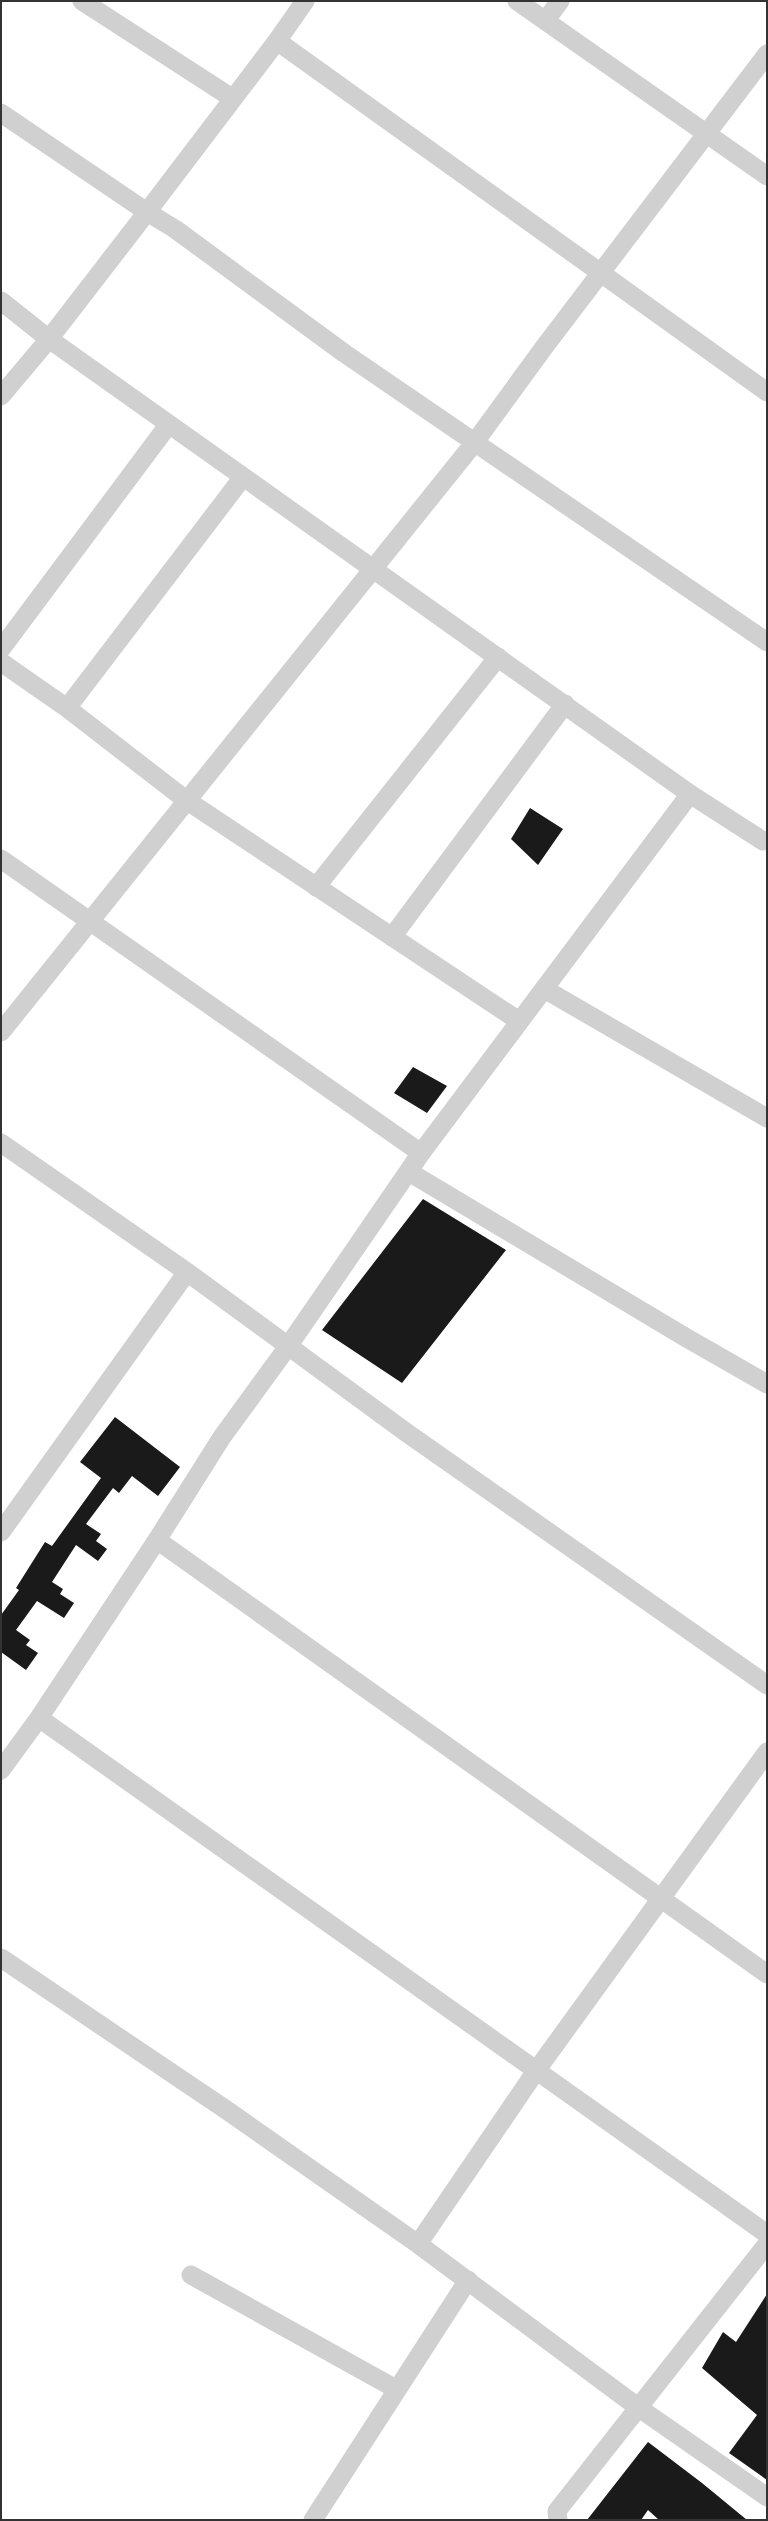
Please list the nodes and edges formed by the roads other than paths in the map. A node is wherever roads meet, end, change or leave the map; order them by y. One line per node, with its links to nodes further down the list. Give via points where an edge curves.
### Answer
1 (82, 1): 8 (street)
2 (305, 1): 6 (street)
3 (517, 1): 5 (street)
4 (560, 1): 5 (street)
5 (545, 21): 10 (street)
6 (277, 41): 8 (street); 13 (street)
7 (767, 54): 10 (street)
8 (232, 98): 12 (street)
9 (1, 113): 12 (street)
10 (706, 134): 11 (street); 13 (street)
11 (767, 176)
12 (147, 212): 15 (street); 19 (street, via 175,229 344,353)
13 (601, 274): 16 (street); 19 (street)
14 (1, 301): 15 (street)
15 (49, 339): 17 (street); 18 (street)
16 (767, 392)
17 (1, 396)
18 (170, 424): 20 (street); 23 (street)
19 (475, 442): 21 (street); 22 (street)
20 (243, 477): 21 (street); 27 (street)
21 (372, 569): 24 (street); 29 (street)
22 (767, 642)
23 (1, 649)
24 (498, 657): 26 (street); 32 (street)
25 (1, 662): 27 (street)
26 (565, 704): 28 (street); 34 (street)
27 (67, 708): 29 (street)
28 (690, 794): 30 (street); 35 (street)
29 (186, 800): 32 (street); 33 (street)
30 (766, 839)
31 (1, 859): 33 (street)
32 (316, 887): 34 (street)
33 (88, 921): 37 (street); 40 (street)
34 (392, 937): 36 (street)
35 (546, 990): 36 (street); 38 (street)
36 (519, 1021): 40 (street)
37 (1, 1032)
38 (767, 1118)
39 (1, 1143): 42 (street)
40 (421, 1154): 41 (street)
41 (409, 1172): 43 (street); 44 (street)
42 (187, 1272): 43 (street); 45 (street)
43 (289, 1345): 46 (street, via 222,1437); 47 (street, via 407,1433)
44 (767, 1384)
45 (1, 1532)
46 (157, 1540): 48 (street); 51 (street)
47 (765, 1678)
48 (39, 1718): 50 (street); 54 (street)
49 (767, 1752): 51 (street)
50 (1, 1770)
51 (662, 1898): 53 (street); 54 (street)
52 (1, 1958): 56 (street)
53 (767, 1974)
54 (536, 2071): 55 (street); 56 (street)
55 (767, 2234)
56 (418, 2244): 59 (street)
57 (767, 2244): 61 (street)
58 (191, 2275): 60 (street)
59 (468, 2280): 60 (street); 61 (street)
60 (396, 2388): 63 (street)
61 (639, 2408): 62 (street); 64 (street, via 557,2511)
62 (767, 2497)
63 (313, 2520)
64 (558, 2520)

